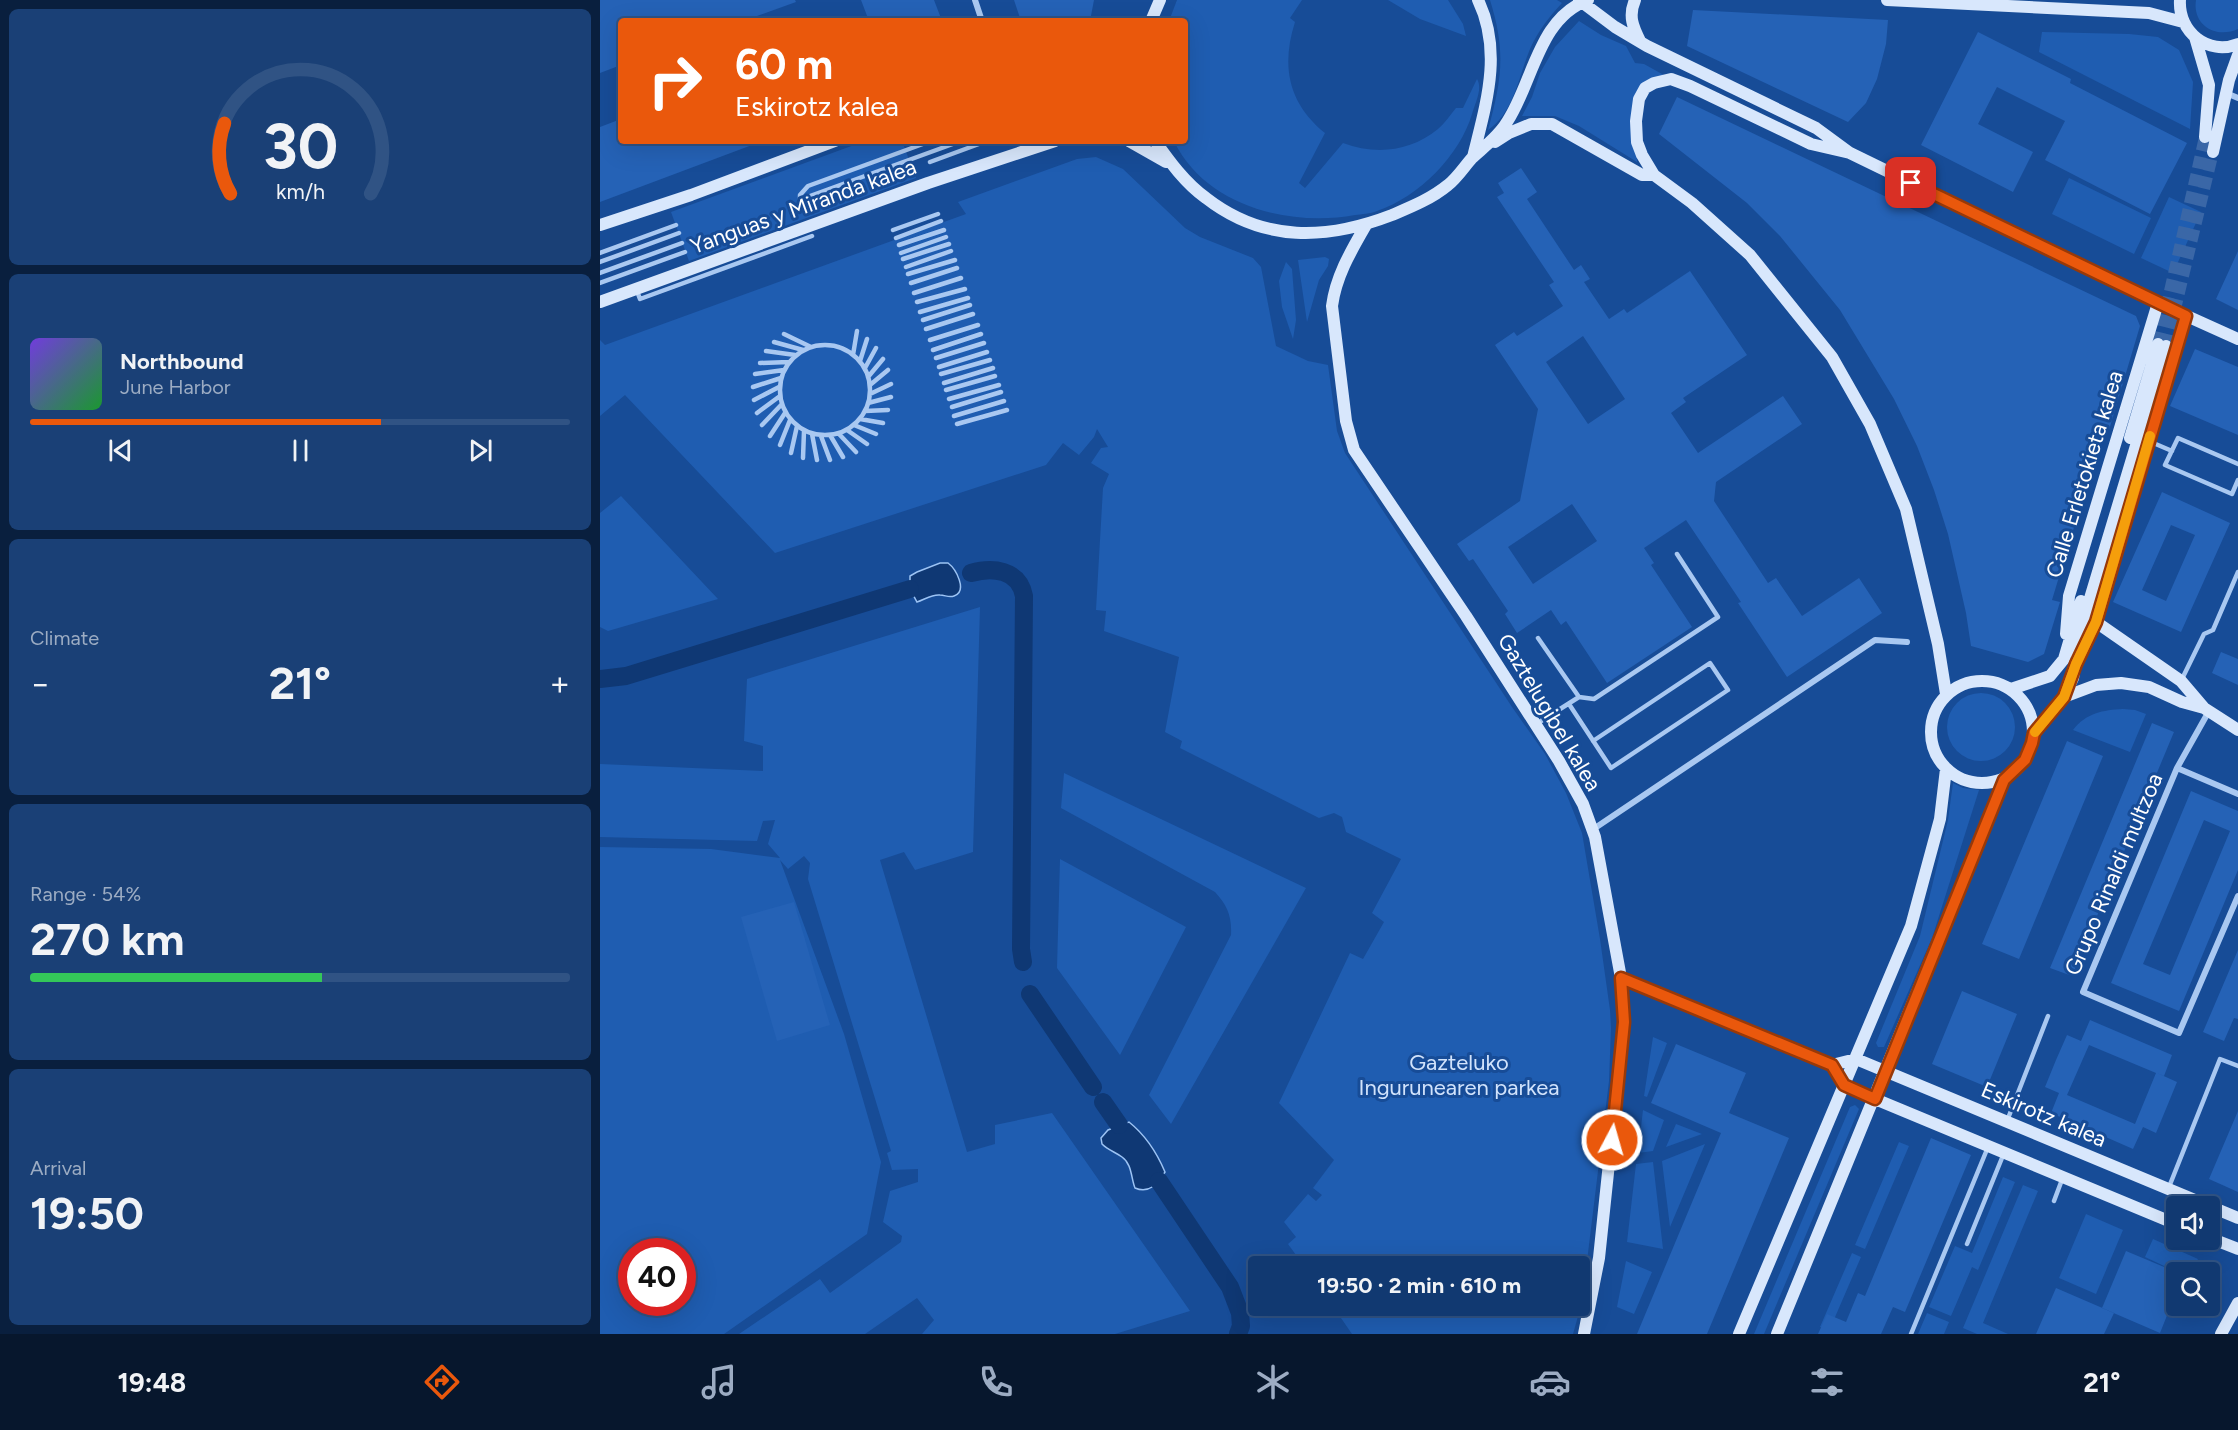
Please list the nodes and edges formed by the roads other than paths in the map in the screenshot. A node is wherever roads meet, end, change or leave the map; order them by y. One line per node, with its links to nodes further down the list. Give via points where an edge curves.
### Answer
1 (975, 0): 9 (street)
2 (1160, 0): 8 (street)
3 (1478, 0): 26 (street, via 1491,44 1492,71)
4 (1635, 0): 12 (street, via 1631,23)
5 (1887, 0): 10 (street, via 2149,12)
6 (2180, 0): 10 (street)
7 (1584, 1): 12 (street); 26 (street, via 1553,29 1507,124)
8 (1152, 16)
9 (981, 18)
10 (2183, 22): 11 (street)
11 (2194, 37): 13 (street, via 2213,46); 16 (street, via 2210,85)
12 (1641, 42): 25 (street, via 1816,128)
13 (2238, 44)
14 (2238, 55): 15 (street)
15 (2232, 95): 24 (street)
16 (2205, 137)
17 (827, 144): 35 (street)
18 (923, 144): 31 (lane, via 808,186)
19 (954, 144): 30 (lane)
20 (979, 144): 27 (lane)
21 (1046, 144): 64 (street, Yanguas y Miranda kalea)
22 (1134, 144): 28 (street)
23 (1157, 144): 28 (street)
24 (2213, 152)
25 (1850, 153): 29 (street, via 1811,144 1671,79 1654,82 1639,99 1637,142); 66 (street)
26 (1472, 158): 29 (street, via 1509,133 1531,124 1552,124 1642,175); 37 (street, via 1448,185 1416,206)
27 (930, 162)
28 (1172, 166): 37 (street, via 1213,203 1272,229 1319,233)
29 (1654, 175): 165 (street, via 1749,255 1832,357 1870,424 1906,509)
30 (810, 196)
31 (800, 200)
32 (938, 214): 38 (lane)
33 (941, 221): 43 (lane)
34 (808, 224): 41 (lane, via 635,287 640,299)
35 (600, 225)
36 (676, 225): 49 (lane)
37 (1366, 225): 170 (street, Gaztelugibel kalea, via 1343,266 1332,306 1346,421 1354,450)
38 (893, 230)
39 (944, 230): 46 (lane)
40 (679, 233): 53 (lane)
41 (812, 236)
42 (946, 237): 50 (lane)
43 (896, 238)
44 (682, 243): 56 (lane)
45 (949, 244): 51 (lane)
46 (899, 245)
47 (951, 251): 54 (lane)
48 (685, 252): 59 (lane)
49 (600, 253)
50 (901, 253)
51 (903, 259)
52 (955, 260): 57 (lane)
53 (600, 262)
54 (906, 267)
55 (957, 268): 60 (lane)
56 (600, 273)
57 (908, 274)
58 (961, 278): 62 (lane)
59 (600, 283)
60 (911, 283)
61 (965, 289): 65 (lane)
62 (914, 293)
63 (968, 298): 68 (lane)
64 (600, 303)
65 (917, 303)
66 (2158, 303): 70 (street); 161 (street, Calle Erletokieta kalea, via 2069,596)
67 (970, 305): 71 (lane)
68 (920, 312)
69 (973, 314): 73 (lane)
70 (2186, 316): 79 (street); 144 (street, Calle Erletokieta kalea)
71 (923, 320)
72 (978, 325): 78 (lane)
73 (926, 329)
74 (857, 331): 89 (lane)
75 (784, 334): 82 (lane)
76 (981, 334): 85 (lane)
77 (867, 339): 93 (lane)
78 (930, 339)
79 (2238, 339)
80 (774, 342): 84 (lane)
81 (984, 343): 90 (lane)
82 (811, 347): 84 (lane); 89 (lane, via 837,346)
83 (876, 348): 97 (lane)
84 (803, 350): 88 (lane)
85 (933, 350)
86 (766, 351): 88 (lane)
87 (987, 352): 96 (lane)
88 (795, 355): 94 (lane)
89 (853, 355): 93 (lane)
90 (936, 358)
91 (883, 359): 104 (lane)
92 (990, 360): 101 (lane)
93 (860, 361): 97 (lane)
94 (789, 362): 95 (lane); 99 (lane)
95 (760, 363)
96 (939, 367)
97 (865, 368): 104 (lane)
98 (993, 368): 106 (lane)
99 (784, 370): 102 (lane); 105 (lane)
100 (888, 370): 108 (lane)
101 (941, 374)
102 (755, 375)
103 (995, 376): 112 (lane)
104 (868, 377): 108 (lane)
105 (781, 378): 110 (lane); 111 (lane)
106 (944, 383)
107 (891, 384): 114 (lane)
108 (870, 385): 114 (lane)
109 (999, 385): 117 (lane)
110 (753, 387)
111 (779, 387): 115 (lane); 118 (lane)
112 (946, 390)
113 (1001, 392): 122 (lane)
114 (870, 394): 120 (lane)
115 (780, 396): 121 (lane); 126 (lane)
116 (891, 397): 120 (lane)
117 (949, 399)
118 (754, 400)
119 (1004, 401): 128 (lane)
120 (868, 403): 125 (lane)
121 (782, 405): 127 (lane); 133 (lane)
122 (952, 407)
123 (888, 410): 125 (lane)
124 (1007, 410): 132 (lane)
125 (865, 411): 129 (lane)
126 (757, 412)
127 (785, 413): 130 (lane); 142 (lane)
128 (954, 416)
129 (860, 419): 131 (lane); 134 (lane)
130 (790, 420): 135 (lane); 146 (lane)
131 (883, 423)
132 (957, 424)
133 (762, 425)
134 (854, 425): 136 (lane); 140 (lane)
135 (796, 426): 137 (lane); 149 (lane)
136 (847, 430): 139 (lane); 145 (lane)
137 (804, 431): 138 (lane); 151 (lane)
138 (812, 434): 143 (lane); 152 (lane)
139 (839, 434): 141 (lane); 148 (lane)
140 (876, 434)
141 (830, 435): 143 (lane); 150 (lane)
142 (770, 436)
143 (821, 436): 153 (lane)
144 (2148, 441): 147 (lane); 158 (street, Calle Erletokieta kalea)
145 (867, 444)
146 (780, 445)
147 (2172, 451): 154 (lane, via 2178,438); 155 (lane, via 2166,465 2194,478 2232,494)
148 (856, 452)
149 (791, 453)
150 (843, 457)
151 (803, 458)
152 (817, 460)
153 (830, 460)
154 (2238, 464)
155 (2238, 480)
156 (1677, 554): 166 (lane, via 1719,617 1594,699)
157 (2238, 572): 163 (lane, via 2213,630 2204,634)
158 (2096, 622): 162 (street, Calle Erletokieta kalea); 163 (street)
159 (1538, 638): 166 (lane)
160 (1907, 642): 178 (street, via 1875,640)
161 (2064, 659): 162 (street, Calle Erletokieta kalea, via 2162,345 2085,615); 164 (street, via 2050,676)
162 (2076, 664): 167 (street, Calle Erletokieta kalea)
163 (2181, 681): 169 (street)
164 (2011, 689): 165 (street, via 1990,680 1969,681); 172 (street, via 2027,706)
165 (1946, 694): 175 (street, via 1931,722 1932,748)
166 (1579, 697): 168 (lane)
167 (2064, 697): 169 (street, via 2096,685 2121,683 2149,687); 172 (street, Calle Erletokieta kalea)
168 (1569, 704): 170 (lane); 173 (lane)
169 (2207, 709): 171 (street); 174 (street, Grupo Rinaldi multzoa)
170 (1536, 724): 178 (street, Gaztelugibel kalea, via 1583,804)
171 (2238, 730)
172 (2034, 733): 176 (street, via 2025,760)
173 (1593, 741): 173 (lane, via 1611,768 1728,690 1710,663)
174 (2177, 768): 177 (street, Grupo Rinaldi multzoa); 179 (street, Grupo Rinaldi multzoa, via 2083,992 2179,1033)
175 (1946, 769): 176 (street, via 1970,782); 182 (street, via 1940,819 1911,926)
176 (2004, 780): 185 (street)
177 (2238, 794)
178 (1592, 830): 180 (street, Gaztelugibel kalea)
179 (2238, 896)
180 (1621, 978): 183 (street); 200 (street, Gaztelugibel kalea, via 1624,1022 1611,1158 1599,1258)
181 (2048, 1016): 188 (lane)
182 (1856, 1059): 183 (street); 185 (street, Eskirotz kalea); 186 (street)
183 (1832, 1065): 186 (street)
184 (2238, 1066): 192 (lane, via 2220,1059)
185 (1886, 1071): 187 (street); 188 (street, Eskirotz kalea)
186 (1844, 1085): 187 (street); 201 (street)
187 (1875, 1099): 189 (street); 202 (street)
188 (2007, 1121): 192 (street, Eskirotz kalea)
189 (1988, 1147): 190 (street); 203 (lane)
190 (2004, 1153): 191 (street); 197 (lane)
191 (2063, 1177): 193 (lane); 195 (street)
192 (2168, 1188): 194 (street, Eskirotz kalea)
193 (2054, 1201)
194 (2238, 1218)
195 (2166, 1220)
196 (2220, 1242): 198 (street)
197 (1967, 1244)
198 (2238, 1249)
199 (2238, 1303): 204 (street)
200 (1584, 1334)
201 (1739, 1334)
202 (1777, 1334)
203 (1911, 1334)
204 (2221, 1334)

